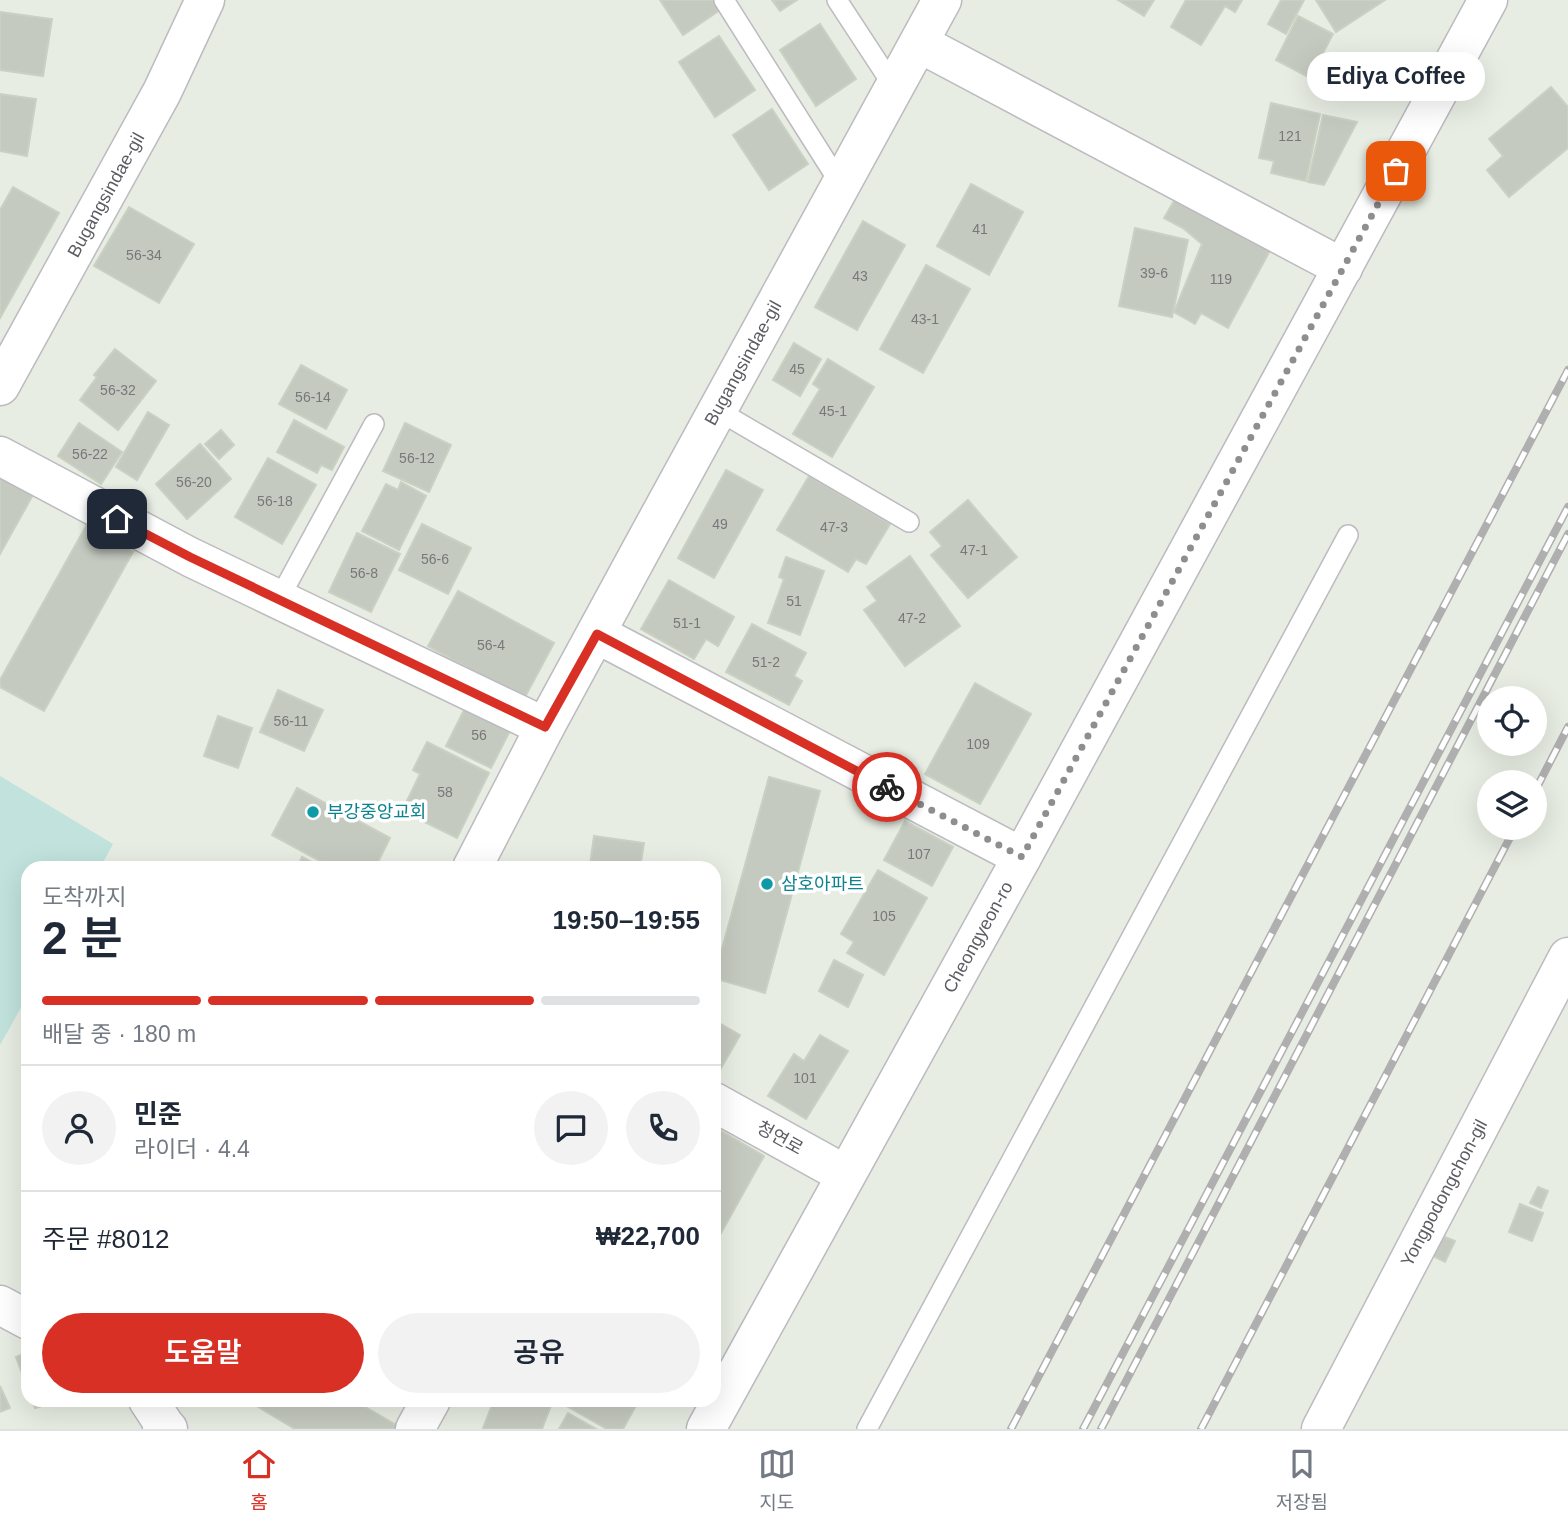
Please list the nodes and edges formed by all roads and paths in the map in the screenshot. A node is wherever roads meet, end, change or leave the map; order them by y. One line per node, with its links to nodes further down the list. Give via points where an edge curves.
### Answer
1 (206, 0): 10 (street, Bugangsindae-gil, via 162,92)
2 (724, 0): 8 (lane)
3 (837, 0): 7 (lane)
4 (942, 0): 6 (street, Bugangsindae-gil)
5 (1489, 0): 9 (street, Cheongyeon-ro)
6 (919, 43): 7 (street, Bugangsindae-gil); 9 (street)
7 (894, 87): 8 (street, Bugangsindae-gil)
8 (841, 185): 11 (street, Bugangsindae-gil)
9 (1343, 268): 19 (street, Cheongyeon-ro)
10 (0, 386)
11 (718, 410): 14 (lane); 17 (street, Bugangsindae-gil)
12 (374, 424): 16 (lane)
13 (0, 456): 16 (street)
14 (909, 522)
15 (1348, 535): 34 (lane)
16 (279, 599): 18 (street)
17 (597, 634): 18 (street, Bugangsindae-gil); 19 (street)
18 (545, 727): 20 (street, Bugangsindae-gil)
19 (1022, 857): 23 (street, Cheongyeon-ro)
20 (476, 861)
21 (1568, 957): 35 (street, Yongpodongchon-gil)
22 (721, 1106): 23 (street, 청연로)
23 (846, 1175): 26 (street, Cheongyeon-ro)
24 (0, 1306): 25 (street)
25 (21, 1316)
26 (721, 1402)
27 (152, 1407): 31 (street)
28 (179, 1407): 31 (street)
29 (427, 1407): 32 (street)
30 (718, 1407): 33 (street, Cheongyeon-ro)
31 (166, 1429)
32 (415, 1429)
33 (706, 1429)
34 (867, 1429)
35 (1321, 1429)

